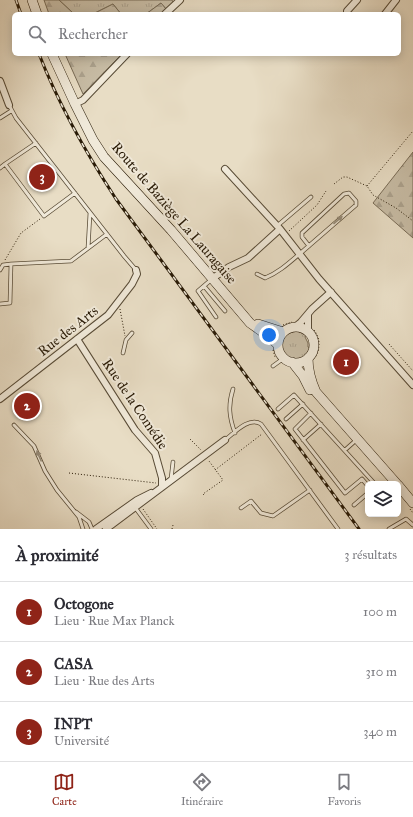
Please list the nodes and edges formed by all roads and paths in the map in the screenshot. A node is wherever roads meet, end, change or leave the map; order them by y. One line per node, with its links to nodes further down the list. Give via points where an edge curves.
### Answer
1 (32, 0): 5 (main road)
2 (357, 0): 7 (street)
3 (396, 0): 8 (street)
4 (178, 1): 6 (street)
5 (36, 12)
6 (168, 12)
7 (347, 12)
8 (387, 12)
9 (53, 56): 12 (main road, Route de Baziège La Lauragaise)
10 (125, 56): 12 (street, via 83,100)
11 (0, 81): 13 (street)
12 (75, 104): 41 (main road, Route de Baziège La Lauragaise, via 104,157)
13 (10, 108): 14 (lane); 16 (lane)
14 (0, 118)
15 (413, 131): 22 (path)
16 (36, 143): 18 (lane); 24 (lane)
17 (0, 164): 18 (lane)
18 (5, 164): 19 (lane); 27 (lane)
19 (0, 168)
20 (225, 169): 30 (street)
21 (334, 184): 22 (path, via 345,176)
22 (366, 186): 29 (path, via 373,195)
23 (326, 192): 32 (path, via 317,205)
24 (75, 193): 26 (lane); 27 (lane)
25 (311, 196): 30 (lane)
26 (90, 213): 31 (lane); 34 (lane)
27 (44, 216): 37 (path, via 21,233)
28 (413, 217): 29 (path)
29 (412, 220)
30 (278, 228): 32 (street); 41 (street, via 248,258)
31 (107, 234): 34 (lane); 39 (lane)
32 (284, 235): 35 (street)
33 (309, 246): 33 (lane, one-way to 33, via 356,205 356,201 349,193 344,194 302,233); 35 (lane)
34 (88, 248): 36 (lane, via 72,261)
35 (300, 254): 40 (lane, via 267,277); 43 (street)
36 (11, 264): 37 (lane); 44 (lane, via 10,303)
37 (3, 265): 38 (lane)
38 (0, 270)
39 (136, 270): 45 (street, Rue des Arts, via 135,279)
40 (257, 274)
41 (212, 278): 42 (lane); 48 (main road, Route de Baziège La Lauragaise)
42 (204, 286): 46 (lane); 49 (lane, via 198,291)
43 (331, 292): 47 (street); 63 (street)
44 (0, 304)
45 (117, 305): 54 (street, Rue des Arts); 55 (path, via 121,310)
46 (225, 311)
47 (308, 314): 50 (street); 52 (street)
48 (245, 316): 51 (main road, Route de Baziège La Lauragaise, via 265,327); 57 (main road, Route de Baziège La Lauragaise)
49 (216, 317)
50 (296, 324): 51 (path); 51 (main road, via 290,328); 52 (main road)
51 (282, 328): 57 (main road)
52 (311, 331): 60 (main road); 60 (path, via 318,337 319,347)
53 (132, 333): 55 (lane)
54 (77, 339): 65 (street, Rue des Arts); 88 (street, Rue de la Comédie, via 135,430 155,453)
55 (126, 340): 58 (lane)
56 (389, 344): 62 (path)
57 (278, 345): 59 (main road, via 278,350)
58 (123, 353)
59 (288, 360): 60 (main road); 61 (lane); 77 (main road, via 315,397)
60 (311, 360): 86 (main road, via 308,368 316,392)
61 (273, 366)
62 (413, 371)
63 (413, 385)
64 (233, 389): 73 (lane, via 227,412)
65 (0, 399)
66 (303, 404): 67 (lane, via 294,395); 68 (lane); 69 (lane)
67 (278, 409)
68 (311, 414): 70 (lane); 76 (lane, via 295,429)
69 (286, 419)
70 (321, 424): 76 (lane); 78 (lane)
71 (14, 425): 99 (lane, one-way to 71, via 45,471 34,446)
72 (267, 431): 73 (lane, via 254,421); 81 (path); 89 (lane)
73 (234, 433): 75 (lane)
74 (190, 438): 79 (path)
75 (225, 440): 79 (street)
76 (303, 440): 87 (lane, via 345,493 362,479)
77 (354, 442): 78 (lane); 85 (main road)
78 (345, 450): 84 (lane)
79 (205, 455): 81 (path); 83 (street)
80 (173, 462): 83 (lane)
81 (215, 470): 92 (path, via 222,480 203,494)
82 (69, 473): 88 (path)
83 (170, 481): 88 (street)
84 (372, 481)
85 (389, 481)
86 (394, 481)
87 (365, 482)
88 (162, 485): 95 (street)
89 (310, 490): 97 (lane, via 272,516 260,513 251,501); 109 (lane)
90 (401, 490): 94 (main road)
91 (401, 494): 98 (main road)
92 (204, 496)
93 (365, 496): 96 (lane)
94 (413, 503)
95 (136, 505): 104 (street); 105 (street); 106 (lane); 107 (path)
96 (354, 505)
97 (241, 508)
98 (413, 508)
99 (73, 510): 102 (lane); 103 (lane, via 88,522)
100 (173, 525): 108 (path)
101 (413, 525): 110 (lane, via 406,519)
102 (83, 529)
103 (92, 529)
104 (96, 529)
105 (106, 529)
106 (151, 529)
107 (157, 529)
108 (172, 529)
109 (338, 529)
110 (389, 529)

